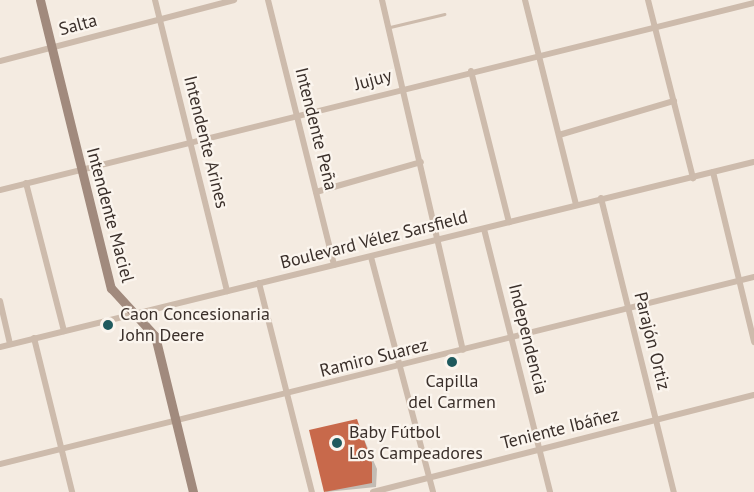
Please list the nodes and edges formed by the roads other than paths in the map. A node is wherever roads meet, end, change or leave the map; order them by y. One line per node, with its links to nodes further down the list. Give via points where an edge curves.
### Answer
1 (39, 0): 13 (main road, Intendente Maciel)
2 (155, 0): 10 (street, Intendente Arines)
3 (234, 0): 10 (street, Salta)
4 (268, 0): 19 (street, Intendente Peña)
5 (382, 0): 11 (street)
6 (525, 0): 14 (street)
7 (648, 0): 12 (street)
8 (754, 3): 12 (street, Jujuy)
9 (444, 14): 11 (lane)
10 (160, 18): 13 (street, Salta); 21 (street, Intendente Arines)
11 (388, 27): 17 (street)
12 (656, 30): 14 (street, Jujuy); 18 (street)
13 (51, 48): 15 (street, Salta); 24 (main road, Intendente Maciel)
14 (540, 56): 16 (street, Jujuy); 20 (street)
15 (0, 61)
16 (471, 71): 17 (street, Jujuy); 32 (street)
17 (403, 87): 19 (street, Jujuy); 22 (street)
18 (674, 101): 20 (street); 26 (street)
19 (297, 116): 21 (street, Jujuy); 29 (street, Intendente Peña)
20 (559, 135): 31 (street)
21 (190, 141): 24 (street, Jujuy); 40 (street, Intendente Arines)
22 (421, 162): 29 (street); 34 (street)
23 (754, 162): 25 (street, Boulevard Vélez Sarsfield)
24 (81, 170): 27 (street, Jujuy); 43 (main road, Intendente Maciel, via 111,288)
25 (713, 172): 26 (street, Boulevard Vélez Sarsfield); 38 (street)
26 (693, 178): 30 (street, Boulevard Vélez Sarsfield)
27 (26, 183): 28 (street, Jujuy); 44 (street)
28 (0, 190)
29 (316, 192): 36 (street, Intendente Peña)
30 (601, 198): 31 (street, Boulevard Vélez Sarsfield); 42 (street, Parajón Ortiz)
31 (576, 204): 32 (street, Boulevard Vélez Sarsfield)
32 (509, 222): 33 (street, Boulevard Vélez Sarsfield)
33 (484, 229): 34 (street, Boulevard Vélez Sarsfield); 45 (street, Independencia)
34 (438, 241): 35 (street, Boulevard Vélez Sarsfield); 50 (street)
35 (371, 257): 36 (street, Boulevard Vélez Sarsfield); 51 (street)
36 (334, 266): 39 (street, Boulevard Vélez Sarsfield)
37 (754, 278): 38 (street, Ramiro Suarez)
38 (740, 281): 42 (street, Ramiro Suarez); 47 (street)
39 (259, 283): 40 (street, Boulevard Vélez Sarsfield); 52 (street)
40 (227, 291): 43 (street, Boulevard Vélez Sarsfield)
41 (0, 301): 48 (street)
42 (627, 306): 45 (street, Ramiro Suarez); 54 (street, Parajón Ortiz)
43 (133, 313): 44 (street, Boulevard Vélez Sarsfield); 55 (main road, Intendente Maciel, via 155,336)
44 (64, 331): 46 (street, Boulevard Vélez Sarsfield)
45 (513, 337): 50 (street, Ramiro Suarez); 57 (street, Independencia)
46 (34, 338): 48 (street, Boulevard Vélez Sarsfield); 56 (street)
47 (754, 342)
48 (10, 344): 49 (street, Boulevard Vélez Sarsfield)
49 (0, 347)
50 (464, 350): 51 (street, Ramiro Suarez)
51 (400, 366): 52 (street, Ramiro Suarez); 59 (street)
52 (290, 394): 55 (street, Ramiro Suarez); 62 (street)
53 (754, 395): 54 (street, Teniente Ibáñez)
54 (656, 419): 57 (street, Teniente Ibáñez); 66 (street, Parajón Ortiz)
55 (176, 421): 56 (street, Ramiro Suarez); 61 (main road, Intendente Maciel)
56 (62, 449): 58 (street, Ramiro Suarez); 60 (street)
57 (539, 449): 59 (street, Teniente Ibáñez); 65 (street, Independencia)
58 (0, 464)
59 (430, 477): 63 (street, Teniente Ibáñez); 64 (street)
60 (72, 492)
61 (193, 492)
62 (312, 492)
63 (373, 492)
64 (433, 492)
65 (550, 492)
66 (674, 492)

